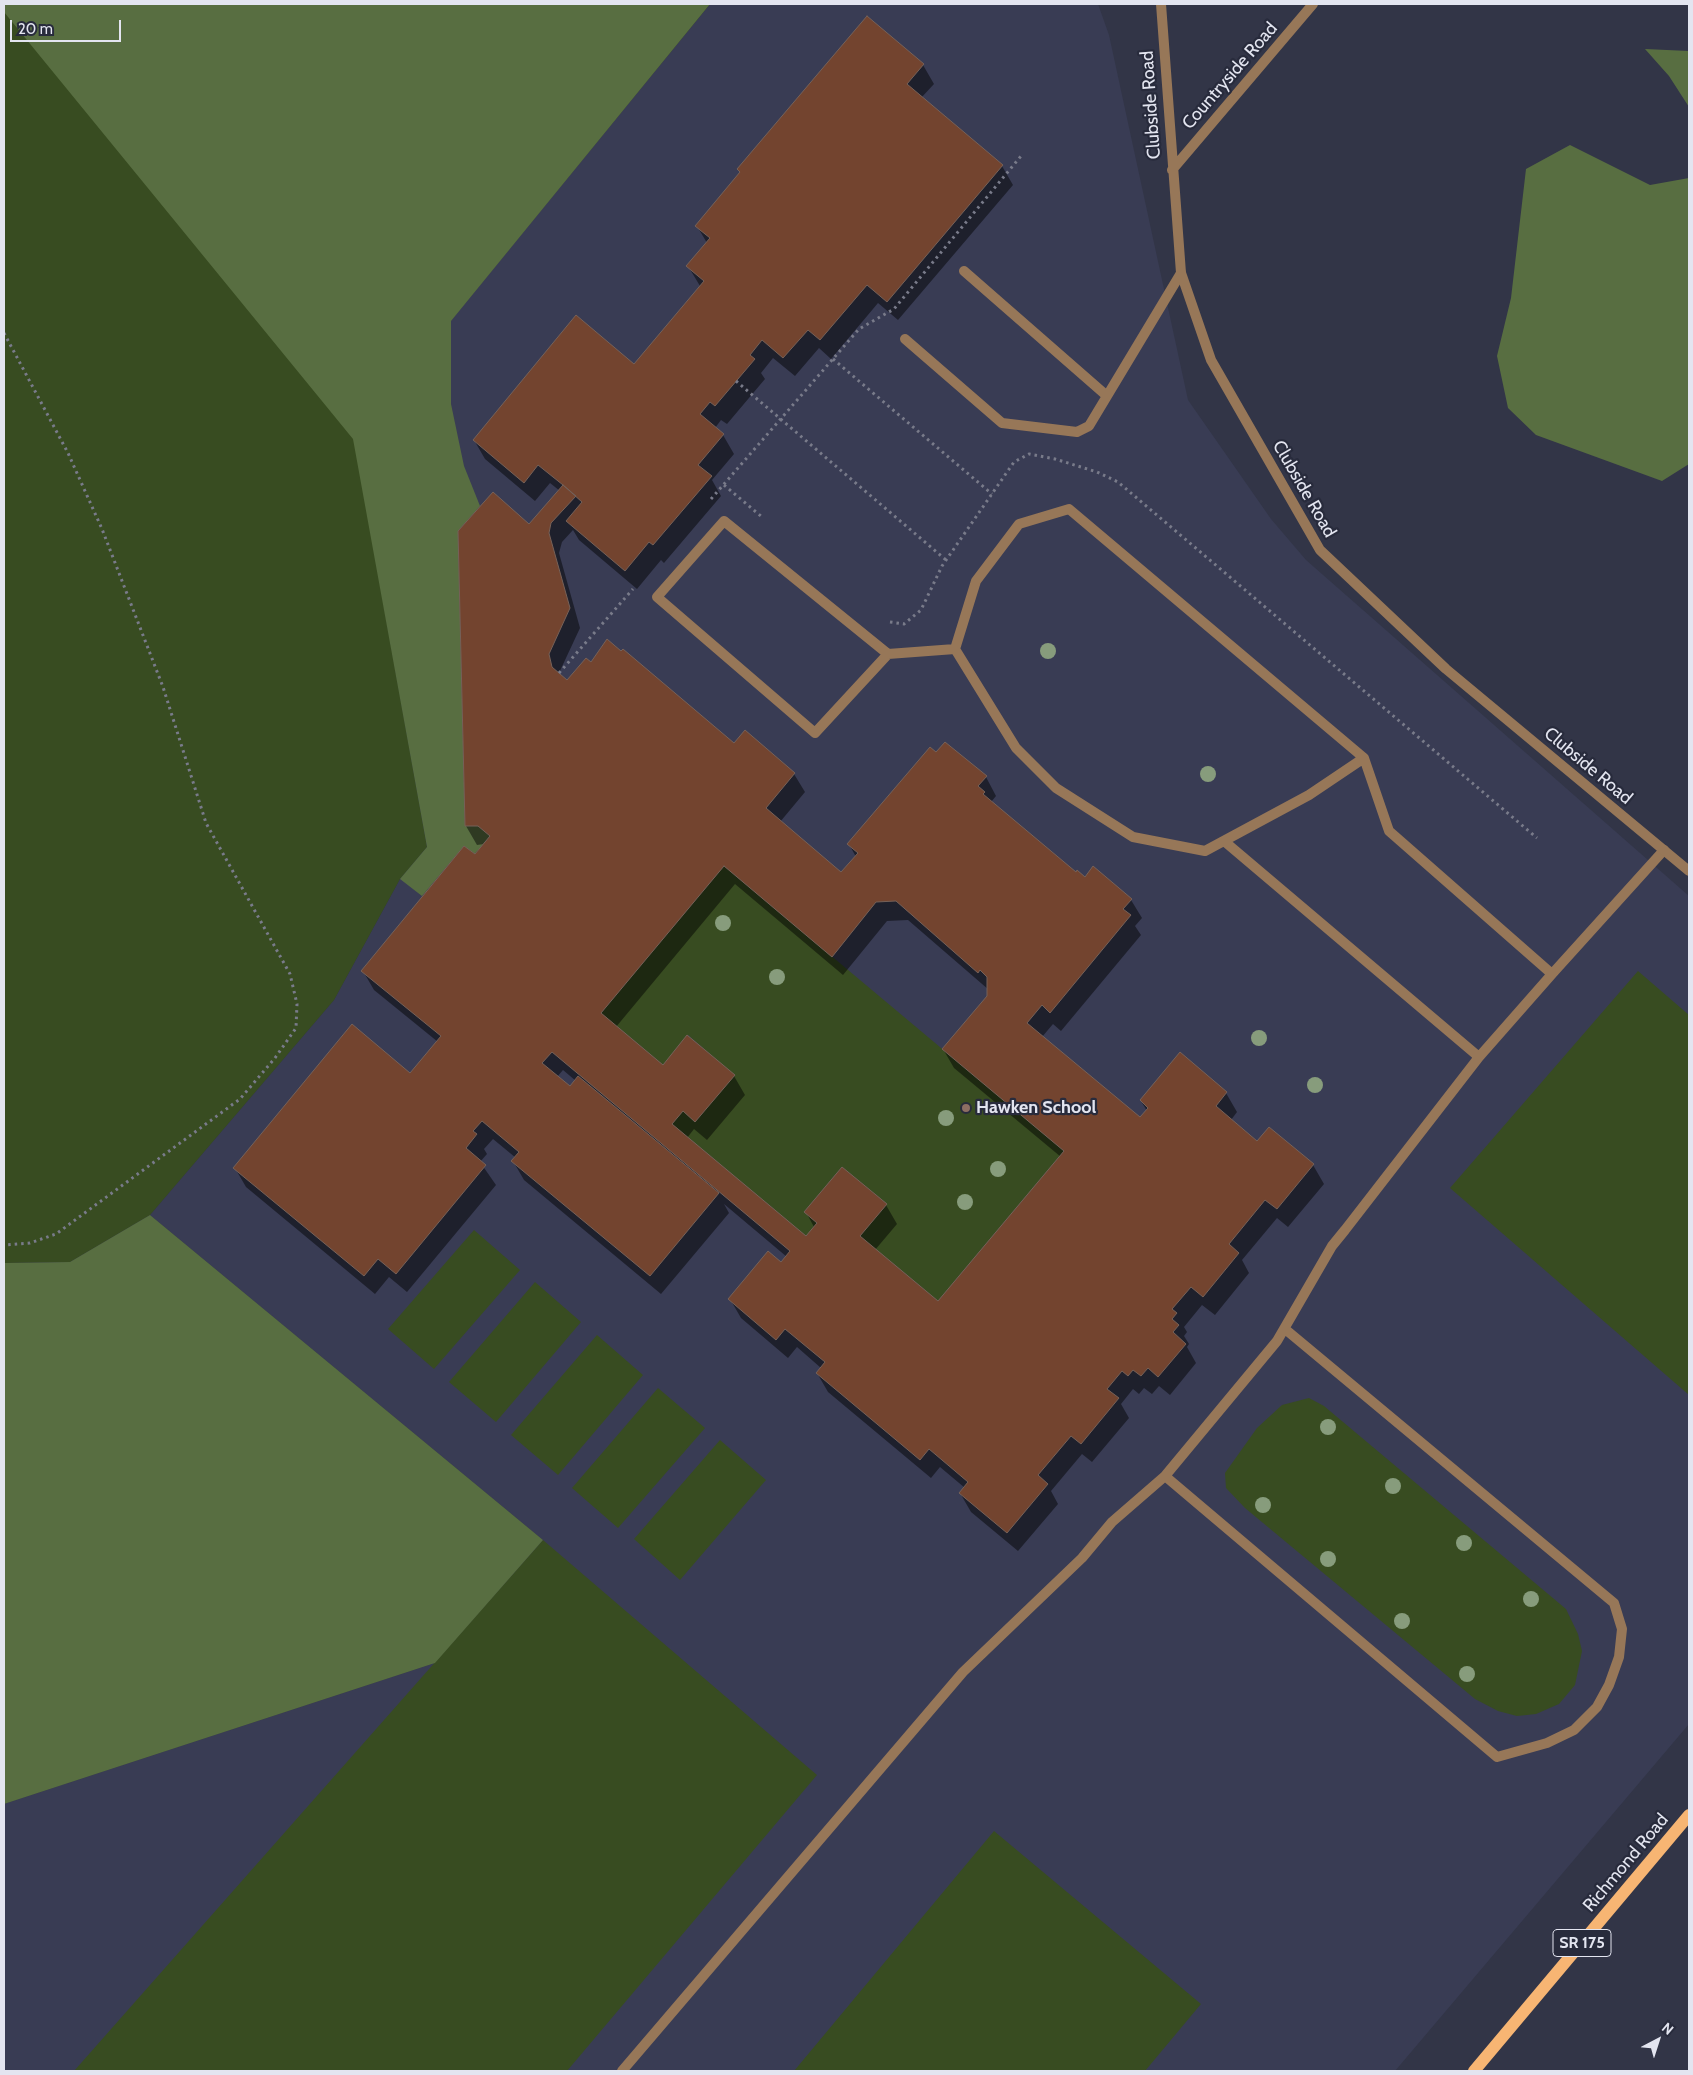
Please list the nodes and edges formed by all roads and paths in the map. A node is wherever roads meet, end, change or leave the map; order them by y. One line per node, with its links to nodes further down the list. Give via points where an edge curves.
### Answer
1 (1161, 4): 4 (street, Clubside Road)
2 (1314, 4): 4 (street, Countryside Road)
3 (1021, 156): 9 (path, via 894,308 859,329)
4 (1172, 170): 6 (street, Clubside Road)
5 (964, 271): 11 (street)
6 (1181, 273): 11 (street); 26 (street, Clubside Road, via 1211,360 1320,550 1446,669)
7 (4, 333): 30 (path, via 68,453 102,529 163,688 206,823 290,974 297,1004 296,1028 276,1058 240,1099 56,1234 30,1242)
8 (905, 339): 11 (street, via 1002,423 1077,432 1089,426)
9 (833, 359): 12 (path); 14 (path)
10 (736, 381): 12 (path)
11 (1107, 396)
12 (781, 418): 13 (path); 17 (path)
13 (724, 485): 15 (path); 16 (path)
14 (992, 494): 17 (path); 24 (path, via 1014,462 1029,454 1072,464 1118,482)
15 (711, 500)
16 (768, 522)
17 (946, 560): 19 (path, via 921,610 904,624)
18 (634, 587): 22 (path)
19 (887, 622)
20 (954, 649): 21 (street); 23 (street, via 976,581 1019,524 1069,509); 25 (street, via 1016,748 1056,788 1133,837 1205,852)
21 (888, 654): 21 (street, via 724,521 656,597 815,733)
22 (559, 673)
23 (1364, 758): 25 (street, via 1308,795); 28 (street, via 1389,831)
24 (1537, 838)
25 (1224, 841): 29 (street)
26 (1664, 850): 27 (street, Clubside Road); 28 (street)
27 (1689, 871)
28 (1552, 974): 29 (street)
29 (1479, 1057): 31 (street, via 1332,1246)
30 (4, 1244)
31 (1285, 1329): 32 (street); 32 (street, via 1614,1603 1622,1629 1619,1657 1597,1707 1574,1730 1547,1743 1497,1758)
32 (1165, 1476): 34 (street, via 1112,1522 1082,1558 963,1672)
33 (1689, 1815): 35 (main road, Richmond Road / SR 175)
34 (622, 2071)
35 (1474, 2071)

